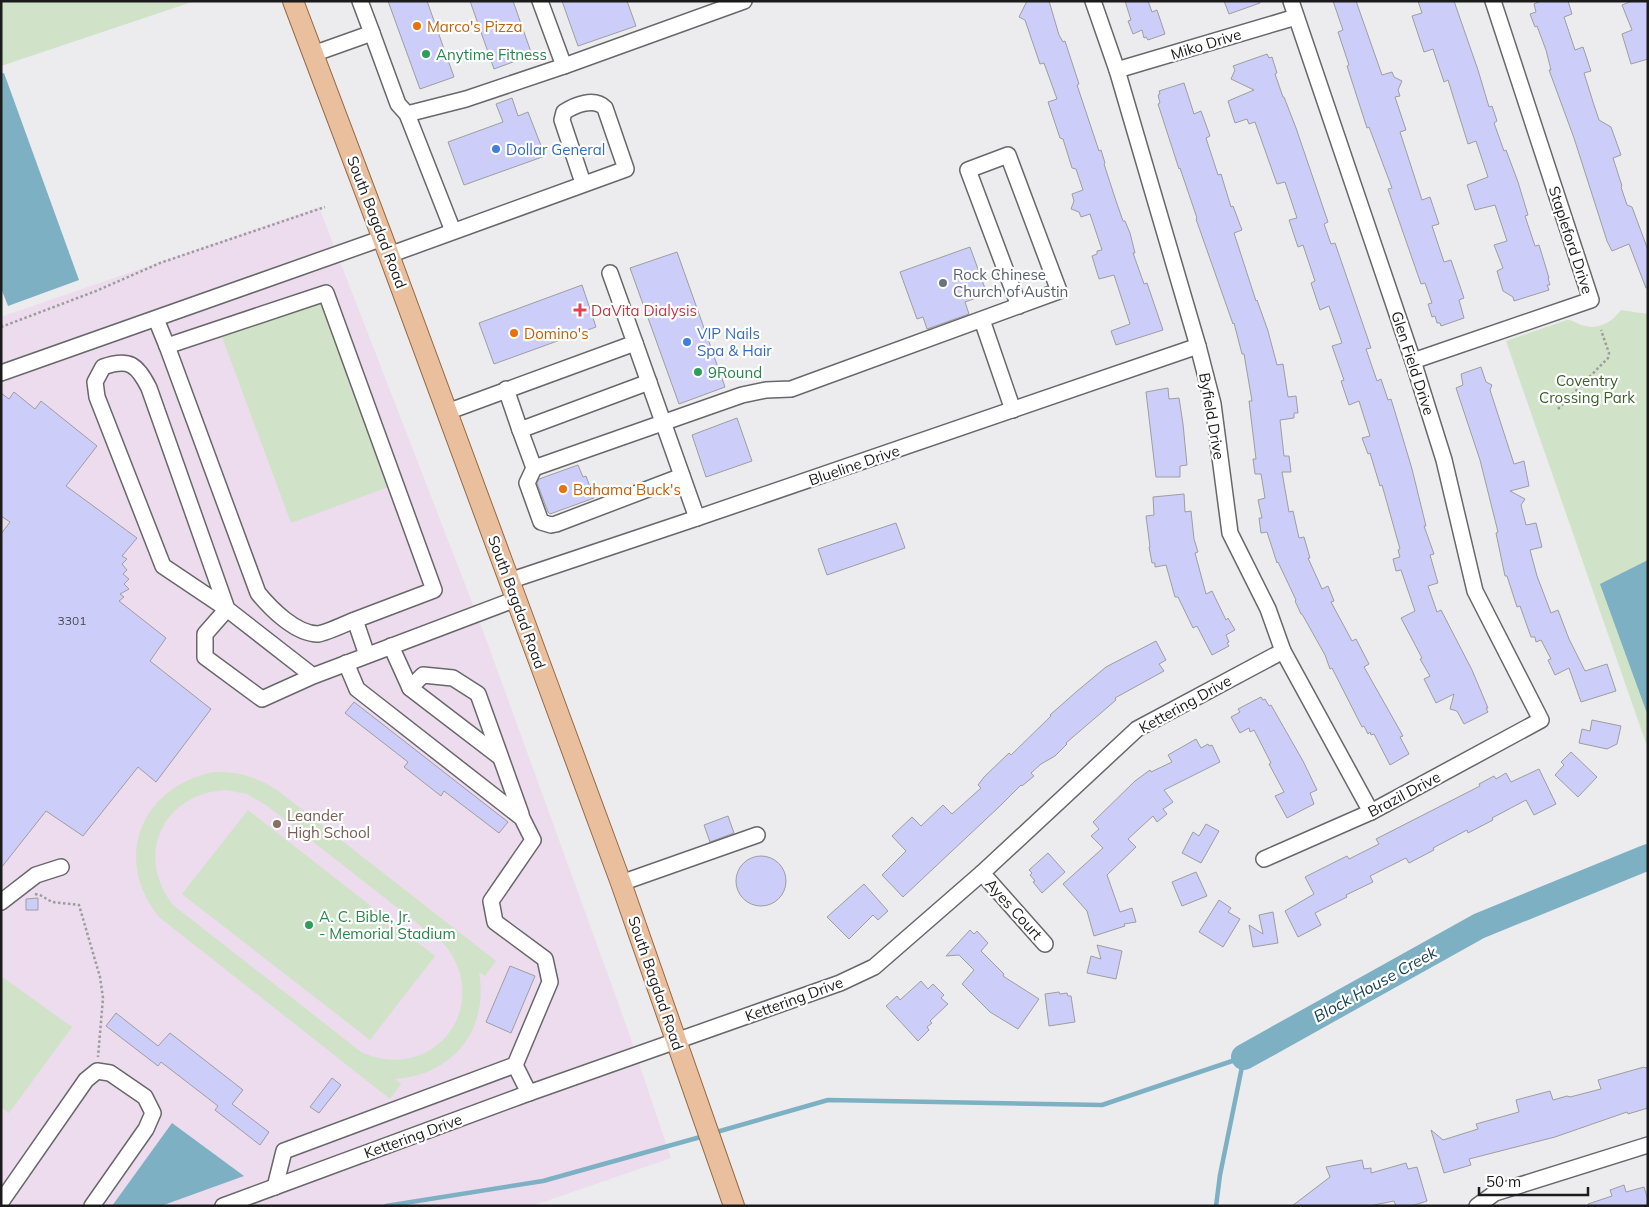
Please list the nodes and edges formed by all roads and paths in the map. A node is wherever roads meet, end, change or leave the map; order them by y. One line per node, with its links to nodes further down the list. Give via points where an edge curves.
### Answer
1 (294, 1): 10 (main road, South Bagdad Road)
2 (360, 1): 9 (street)
3 (540, 1): 11 (street)
4 (744, 1): 11 (street)
5 (1093, 1): 12 (street, Byfield Drive)
6 (1291, 1): 8 (street, Glen Field Drive)
7 (1493, 1): 27 (street, Stapleford Drive, via 1591,300)
8 (1296, 17): 12 (street, Miko Drive); 27 (street, Glen Field Drive)
9 (372, 33): 10 (street); 13 (street, via 398,104)
10 (313, 54): 17 (main road, South Bagdad Road)
11 (564, 66): 13 (street, via 466,99)
12 (1117, 70): 26 (street, Byfield Drive)
13 (407, 114): 16 (street)
14 (583, 183): 14 (street, via 626,169 605,108 600,103 571,108 564,112 562,120); 16 (street)
15 (325, 207): 22 (path, via 160,263)
16 (453, 232): 17 (street)
17 (386, 246): 20 (street); 33 (main road, South Bagdad Road)
18 (610, 272): 24 (street)
19 (1019, 306): 19 (street, via 1059,292 1008,155 968,170); 21 (street)
20 (156, 319): 25 (street); 28 (street)
21 (982, 320): 32 (street); 34 (street, via 791,388 742,395)
22 (1, 327)
23 (1601, 330): 31 (path, via 1608,358)
24 (635, 343): 29 (street); 30 (street)
25 (167, 346): 41 (street, via 258,593 268,606 298,629 319,634); 41 (street, via 326,293 434,590)
26 (1198, 346): 32 (street, Blueline Drive); 43 (street, Byfield Drive, via 1213,404 1230,533 1268,609)
27 (1412, 361): 48 (street, Glen Field Drive, via 1444,460 1475,591)
28 (1, 373)
29 (649, 382): 34 (street); 35 (street)
30 (506, 389): 33 (street); 35 (street)
31 (1558, 409)
32 (1013, 410): 38 (street, Blueline Drive)
33 (447, 412): 39 (main road, South Bagdad Road)
34 (664, 423): 36 (street); 37 (street)
35 (520, 430): 36 (street)
36 (534, 468): 37 (street, via 527,483 541,522 550,525)
37 (682, 476): 38 (street)
38 (698, 518): 39 (street, Blueline Drive)
39 (513, 590): 42 (street, Blueline Drive); 56 (main road, South Bagdad Road)
40 (228, 609): 40 (street, via 141,372 126,363 116,362 103,367 95,382 97,397 163,566); 46 (street); 46 (street, Blueline Drive, via 205,634 206,657 262,700)
41 (355, 620): 44 (street)
42 (391, 646): 44 (street, Blueline Drive); 47 (street)
43 (1284, 651): 50 (street, Byfield Drive); 55 (street, Kettering Drive, via 1137,729)
44 (367, 655): 45 (street, Blueline Drive)
45 (346, 663): 46 (street, Blueline Drive); 51 (street, via 357,689)
46 (313, 676)
47 (410, 688): 49 (street); 49 (street, via 423,676 453,678 478,694)
48 (1541, 720): 50 (street, Brazil Drive)
49 (500, 757): 51 (street)
50 (1371, 812): 53 (street, Brazil Drive)
51 (522, 818): 61 (street, via 533,840 491,901 495,922 545,959 550,982)
52 (757, 835): 56 (street)
53 (1264, 859)
54 (61, 867): 58 (street, via 36,875)
55 (982, 873): 59 (street, Ayes Court); 60 (street, Kettering Drive, via 874,967 840,983)
56 (621, 883): 60 (main road, South Bagdad Road)
57 (32, 893): 62 (path, via 52,902 79,905 103,998)
58 (1, 902)
59 (1045, 944)
60 (676, 1041): 63 (street, Kettering Drive); 69 (main road, South Bagdad Road)
61 (514, 1065): 63 (street); 65 (street, via 284,1152)
62 (97, 1071): 66 (street, via 86,1080); 67 (street, via 110,1073 144,1097 153,1113 146,1129)
63 (529, 1093): 65 (street, Kettering Drive)
64 (1648, 1145): 70 (street, via 1495,1194)
65 (275, 1187): 68 (street, Kettering Drive)
66 (1, 1202)
67 (92, 1206)
68 (223, 1206)
69 (734, 1206)
70 (1477, 1206)

